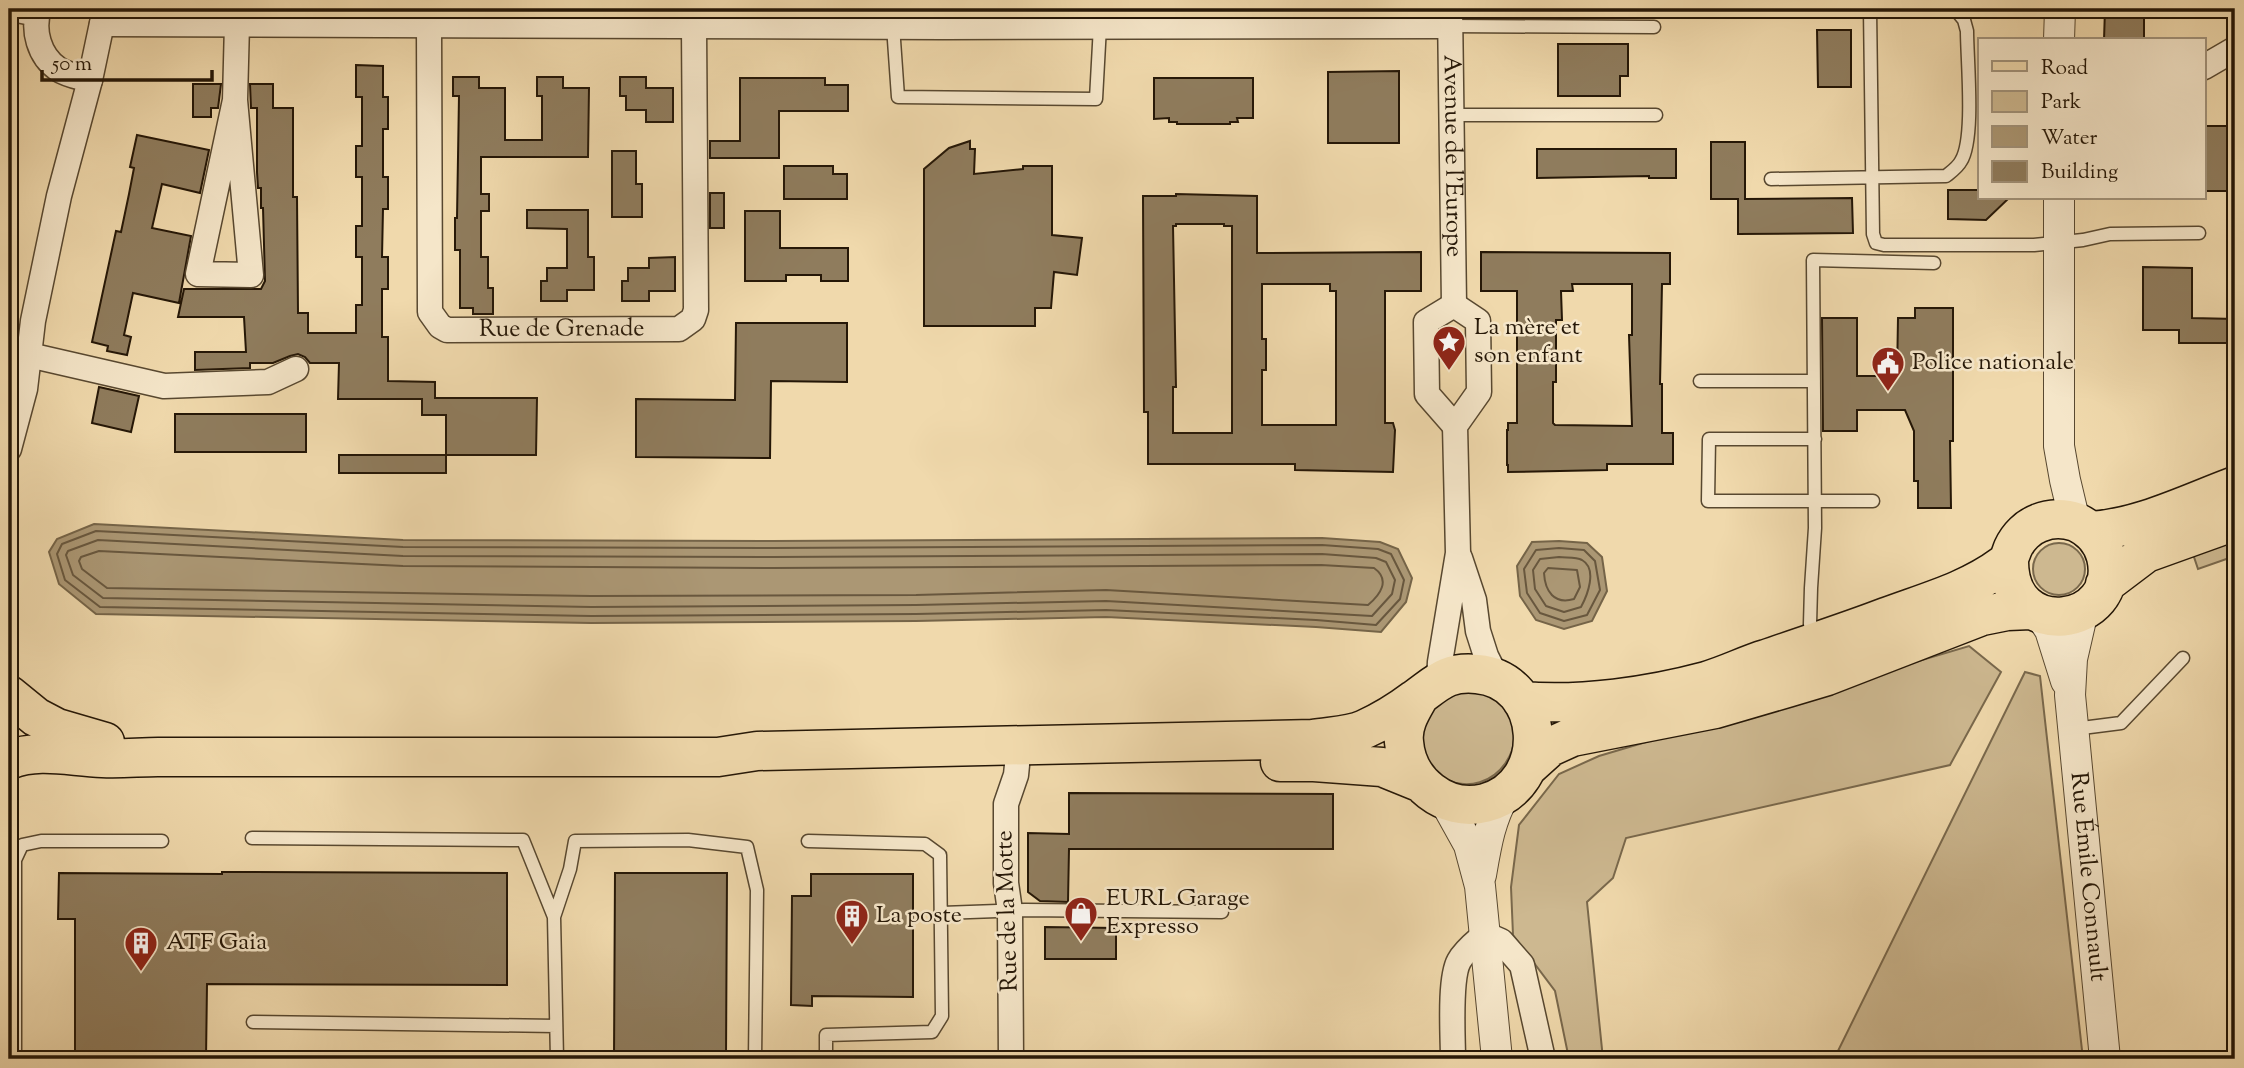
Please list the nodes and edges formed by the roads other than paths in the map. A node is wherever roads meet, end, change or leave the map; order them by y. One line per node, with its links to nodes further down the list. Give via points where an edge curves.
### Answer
1 (12, 9): 5 (street)
2 (1870, 9): 25 (lane)
3 (1955, 9): 21 (lane, via 1967,31)
4 (2060, 9): 17 (street)
5 (38, 12): 20 (street, via 37,39 49,61 63,72)
6 (103, 16): 11 (street); 20 (street)
7 (263, 17): 11 (street); 12 (street)
8 (749, 18): 13 (street); 15 (street)
9 (967, 18): 13 (street); 14 (street)
10 (1450, 18): 14 (street); 16 (lane); 23 (street, Avenue de l'Europe)
11 (237, 24): 22 (street)
12 (429, 25): 15 (street); 15 (street, Rue de Grenade, via 430,312 447,330 679,329 694,319)
13 (893, 26): 14 (lane, via 898,97 1096,99)
14 (1100, 26)
15 (694, 27)
16 (1654, 27)
17 (2059, 38)
18 (2235, 49): 19 (street)
19 (2206, 66)
20 (90, 80): 32 (street)
21 (1974, 86): 25 (lane, via 1969,139 1954,169 1946,176)
22 (235, 100): 22 (street, via 232,113 198,274 251,275)
23 (1452, 115): 24 (lane); 31 (street, Avenue de l'Europe)
24 (1656, 115)
25 (1872, 177): 26 (lane); 29 (lane, via 1876,243)
26 (1772, 179)
27 (2059, 200): 29 (street)
28 (2199, 233): 29 (lane, via 2110,234)
29 (2059, 243): 43 (street, via 2059,446)
30 (1934, 263): 35 (lane, via 1813,260)
31 (1454, 304): 36 (street, via 1478,321 1479,392); 36 (street, via 1426,323 1427,394)
32 (19, 353): 33 (street, via 164,387 268,382); 38 (street, via 25,389)
33 (296, 369)
34 (1700, 381): 35 (lane)
35 (1814, 381): 37 (lane)
36 (1455, 426): 44 (street)
37 (1815, 439): 40 (lane); 40 (lane, via 1709,439 1708,500)
38 (9, 449)
39 (2235, 486): 43 (main road, via 2106,530)
40 (1815, 501): 41 (lane); 49 (lane, via 1810,624)
41 (1872, 501)
42 (2235, 521): 46 (main road, via 2146,553)
43 (2068, 525): 45 (main road, via 2028,529); 46 (main road, via 2104,550 2107,561)
44 (1458, 553): 50 (street, via 1440,662); 51 (street, via 1486,656)
45 (2009, 559): 47 (main road, via 2013,588); 49 (main road, via 1970,585)
46 (2094, 597): 47 (main road, via 2069,616 2055,618); 53 (street, Rue Émile Connault, via 2072,659)
47 (2036, 612): 49 (main road, via 1982,616); 53 (street, Rue Émile Connault, via 2050,630)
48 (2183, 659): 55 (lane, via 2121,723)
49 (1821, 660): 51 (main road, via 1615,699 1565,703); 61 (main road, via 1715,709 1572,737 1550,747)
50 (1429, 689): 51 (main road, via 1459,674 1479,674); 58 (main road, via 1362,731 1313,739 757,751); 62 (main road, via 1407,717 1403,739 1407,762)
51 (1510, 691): 61 (main road, via 1532,722)
52 (9, 695): 57 (main road, via 36,718 57,728)
53 (2070, 695): 55 (street, Rue Émile Connault)
54 (9, 706): 56 (main road)
55 (2074, 729): 84 (street, Rue Émile Connault)
56 (9, 732)
57 (158, 757): 58 (main road); 59 (main road, via 46,753)
58 (718, 757): 60 (main road, via 756,765)
59 (9, 760)
60 (1017, 765): 62 (main road, via 1314,762 1382,767); 68 (street, Rue de la Motte, via 1006,804)
61 (1529, 766): 63 (main road)
62 (1431, 791): 63 (main road, via 1464,805 1486,803); 67 (street, via 1457,821 1469,845)
63 (1505, 794): 67 (street, via 1494,812)
64 (252, 838): 71 (lane, via 523,840)
65 (162, 841): 73 (lane, via 22,845 15,860)
66 (808, 841): 69 (lane, via 925,844 940,855)
67 (1479, 886): 72 (street)
68 (1010, 911): 69 (lane); 70 (lane); 80 (street, Rue de la Motte)
69 (942, 912): 79 (lane, via 942,1016 932,1032 826,1035)
70 (1222, 912)
71 (554, 917): 75 (lane); 78 (lane, via 575,841 688,839 747,846 757,890)
72 (1485, 934): 81 (street, via 1456,967); 82 (street); 83 (street, via 1501,941 1522,965)
73 (12, 962): 76 (lane)
74 (253, 1022): 75 (lane)
75 (556, 1026): 77 (lane)
76 (15, 1059)
77 (557, 1059)
78 (755, 1059)
79 (826, 1059)
80 (1011, 1059)
81 (1453, 1059)
82 (1497, 1059)
83 (1543, 1059)
84 (2105, 1059)

